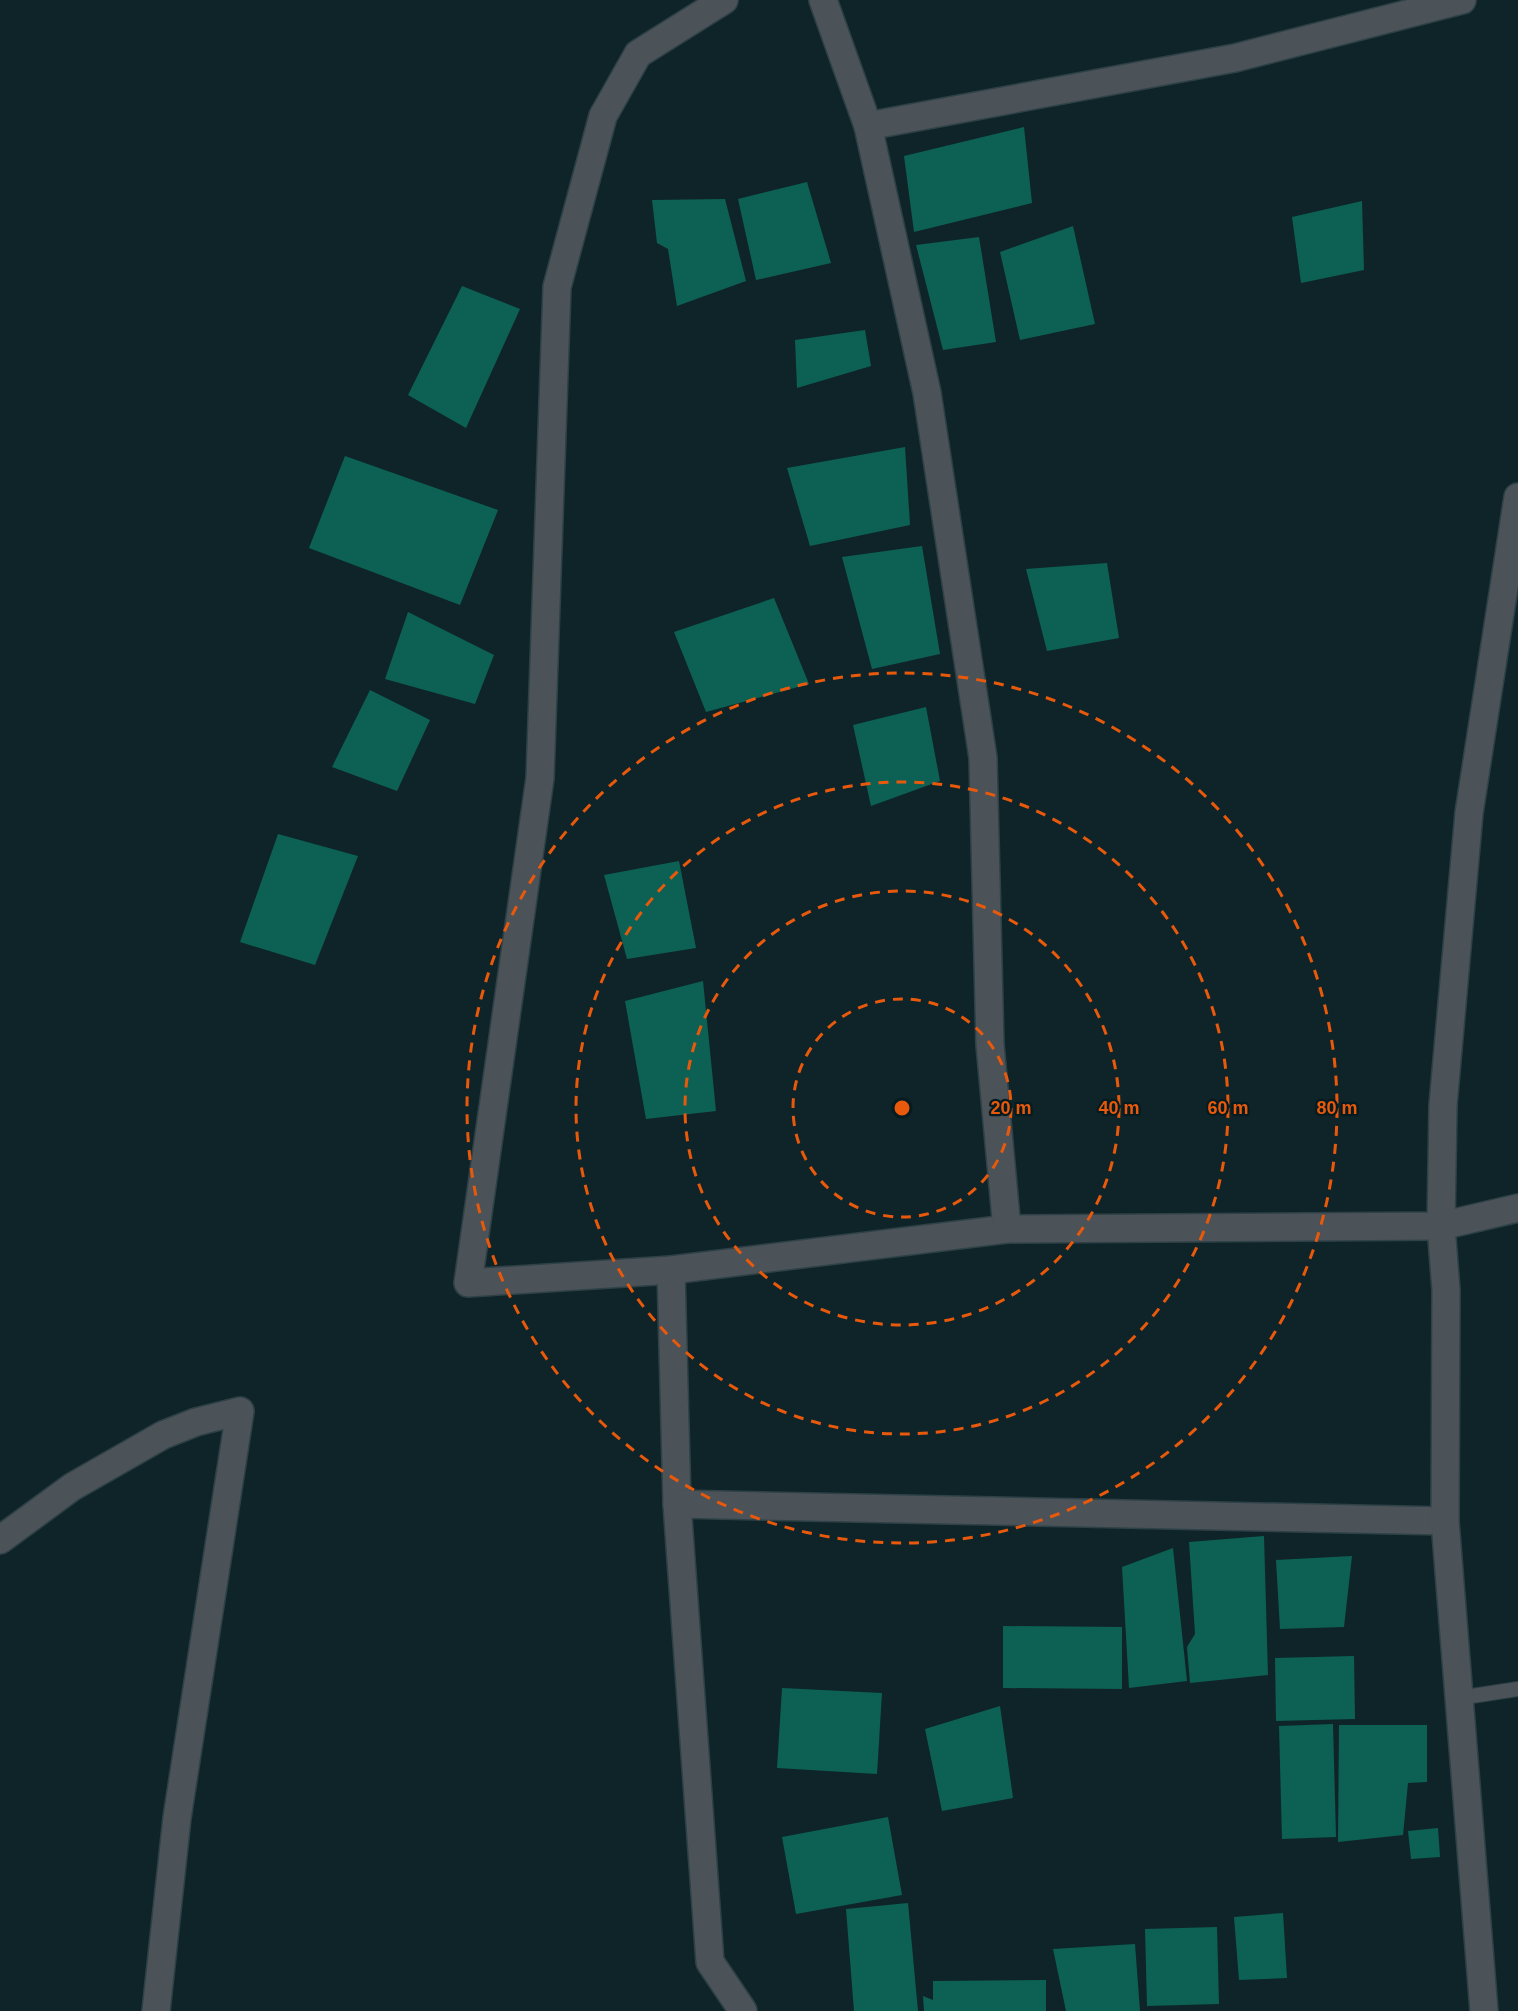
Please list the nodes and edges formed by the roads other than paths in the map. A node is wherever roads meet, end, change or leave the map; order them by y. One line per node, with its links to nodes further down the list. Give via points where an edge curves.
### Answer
1 (724, 0): 9 (street, via 638,54 603,116 557,286 540,778 468,1283)
2 (823, 0): 4 (street)
3 (1462, 0): 4 (street, via 1235,58)
4 (868, 126): 8 (street, via 927,393 983,758 990,1045)
5 (1518, 497): 7 (street, via 1469,813 1443,1105)
6 (1518, 1208): 7 (street)
7 (1441, 1226): 8 (street); 11 (street, via 1446,1290)
8 (1007, 1229): 9 (street)
9 (671, 1270): 10 (street)
10 (677, 1504): 11 (street); 16 (street, via 710,1962)
11 (1445, 1521): 14 (street)
12 (0, 1540): 15 (street, via 72,1487 163,1435 240,1411 177,1818)
13 (1518, 1689): 14 (lane)
14 (1459, 1698): 17 (street)
15 (156, 2011)
16 (743, 2011)
17 (1484, 2011)

